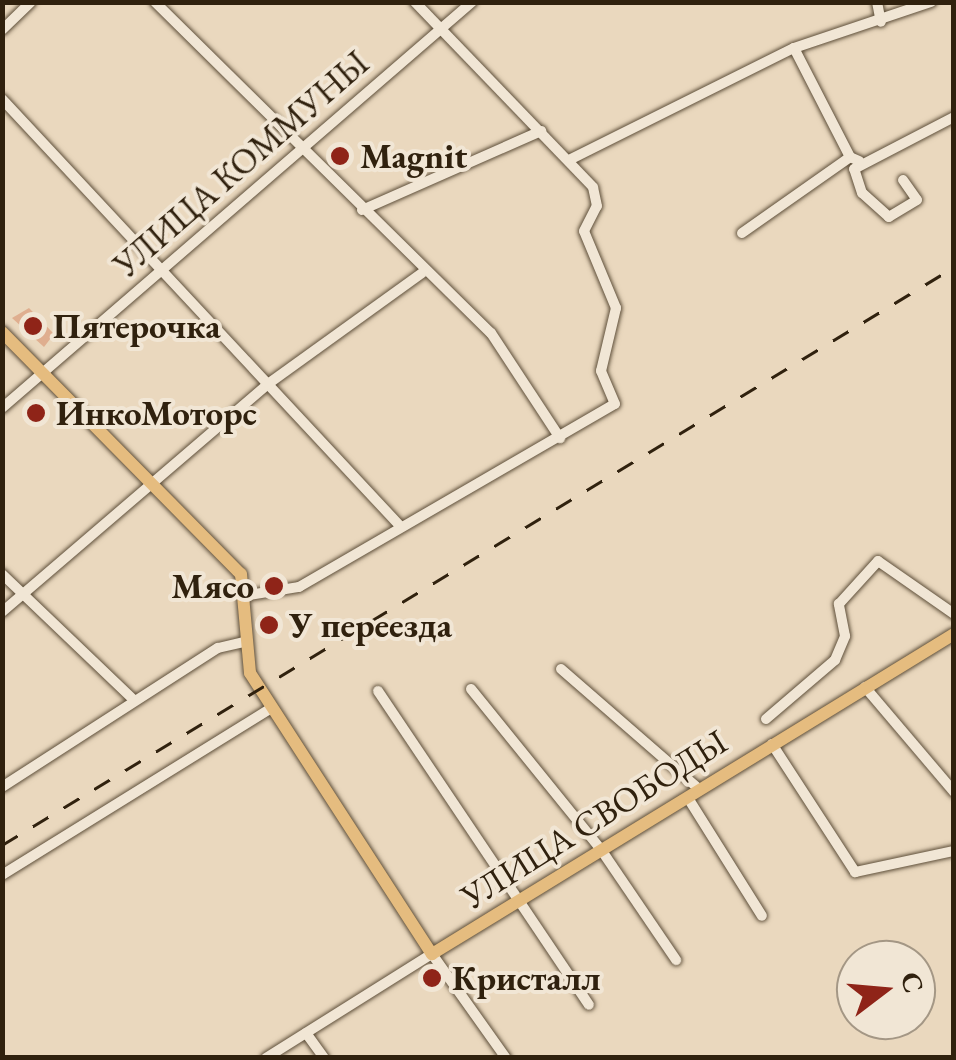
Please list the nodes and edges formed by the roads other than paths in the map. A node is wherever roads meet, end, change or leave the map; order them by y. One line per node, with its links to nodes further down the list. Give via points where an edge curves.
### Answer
1 (31, 2): 9 (street)
2 (155, 2): 14 (street)
3 (415, 2): 8 (street)
4 (472, 2): 8 (street, УЛИЦА КОММУНЫ)
5 (877, 2): 7 (street)
6 (932, 2): 7 (street)
7 (880, 22): 10 (street)
8 (441, 29): 13 (street); 14 (street, УЛИЦА КОММУНЫ)
9 (2, 30)
10 (794, 48): 15 (street); 16 (street)
11 (2, 99): 20 (street)
12 (954, 118): 16 (street)
13 (541, 131): 15 (street); 18 (street)
14 (300, 146): 18 (street); 20 (street, УЛИЦА КОММУНЫ)
15 (571, 159): 26 (street, via 596,196 585,240 609,277 616,308 601,372 615,404)
16 (854, 159): 17 (street, via 862,193 889,217 917,200); 19 (street)
17 (903, 180)
18 (362, 210): 21 (street)
19 (742, 233)
20 (164, 266): 23 (street, УЛИЦА КОММУНЫ); 24 (street)
21 (422, 273): 24 (street); 26 (street, via 491,333)
22 (2, 332): 23 (main road)
23 (42, 372): 25 (street, УЛИЦА КОММУНЫ); 27 (main road)
24 (268, 384): 27 (street); 28 (street)
25 (2, 408)
26 (560, 438): 28 (street)
27 (150, 480): 30 (street); 31 (main road, via 241,574)
28 (400, 526): 31 (street, via 284,594)
29 (2, 574): 30 (street)
30 (23, 592): 32 (street); 40 (street)
31 (249, 595): 35 (main road)
32 (2, 612)
33 (954, 614): 42 (street, via 878,560 838,604 844,648)
34 (954, 634): 37 (main road, УЛИЦА СВОБОДЫ)
35 (242, 642): 40 (street); 41 (main road)
36 (561, 669): 46 (street)
37 (865, 687): 43 (main road, УЛИЦА СВОБОДЫ); 45 (street)
38 (471, 689): 47 (street)
39 (378, 691): 50 (street)
40 (134, 700): 44 (street)
41 (271, 708): 49 (street); 52 (main road)
42 (766, 719)
43 (772, 744): 46 (main road, УЛИЦА СВОБОДЫ); 48 (street, via 856,872)
44 (2, 787)
45 (954, 792)
46 (694, 794): 47 (main road, УЛИЦА СВОБОДЫ); 51 (street)
47 (602, 851): 50 (main road, УЛИЦА СВОБОДЫ); 53 (street)
48 (954, 852)
49 (2, 875)
50 (517, 902): 52 (main road, УЛИЦА СВОБОДЫ); 54 (street)
51 (762, 916)
52 (432, 954): 55 (street, УЛИЦА СВОБОДЫ); 58 (street)
53 (676, 960)
54 (589, 1005)
55 (306, 1033): 56 (street, УЛИЦА СВОБОДЫ); 57 (street)
56 (266, 1058)
57 (324, 1058)
58 (506, 1058)

